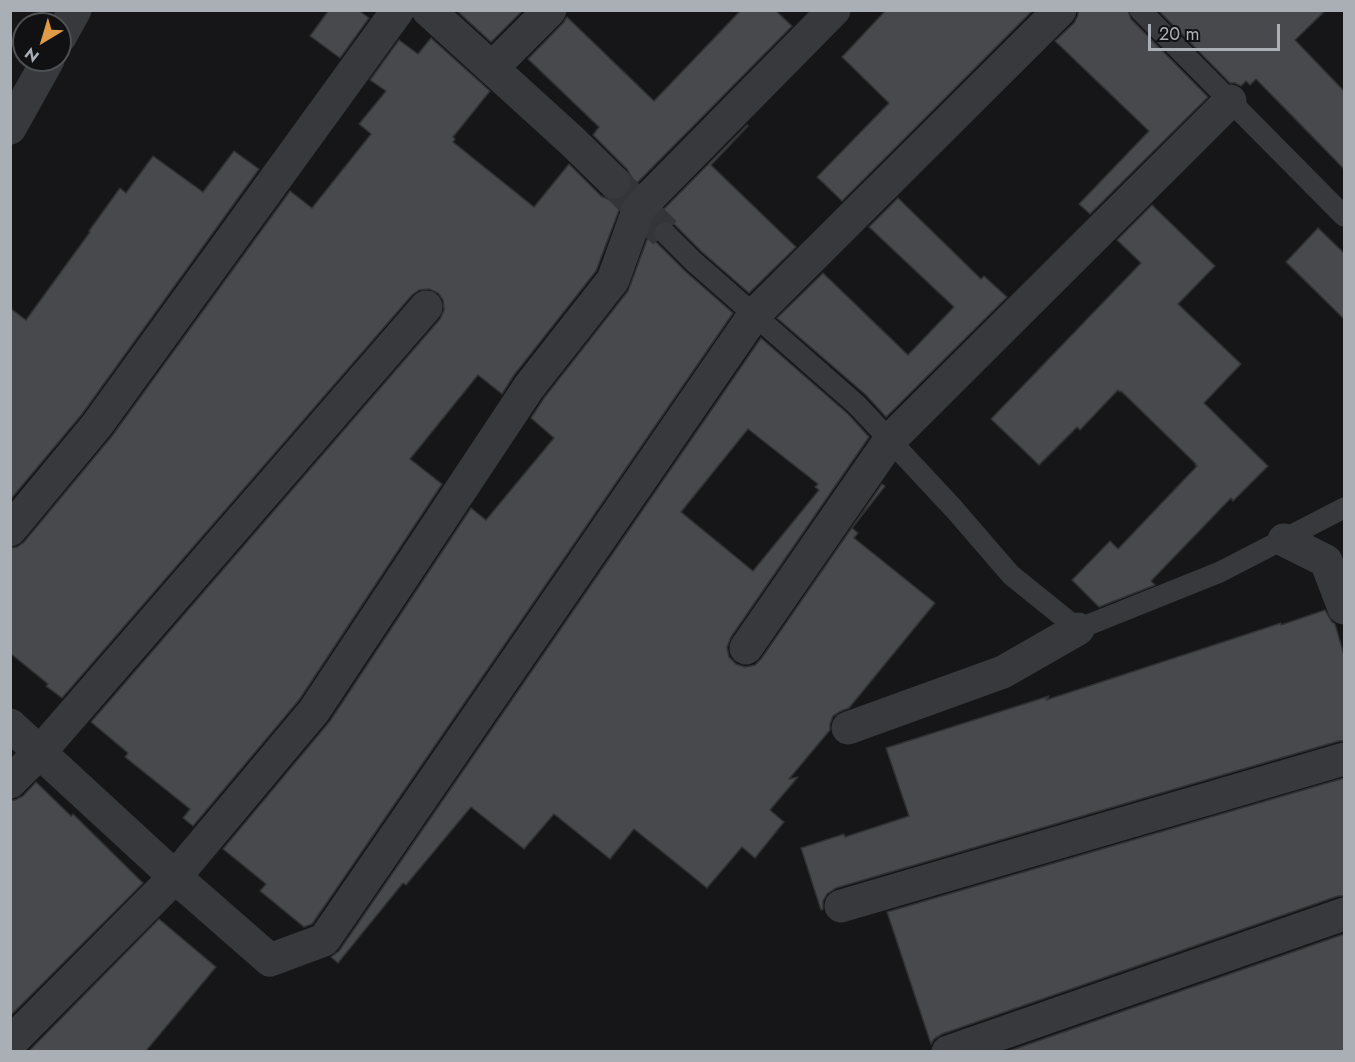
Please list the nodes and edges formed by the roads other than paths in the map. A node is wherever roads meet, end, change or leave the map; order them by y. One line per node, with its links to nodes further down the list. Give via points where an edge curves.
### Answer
1 (398, 10): 18 (street, via 97,425)
2 (428, 10): 7 (street)
3 (550, 10): 7 (street)
4 (834, 10): 29 (street, via 639,208 613,280 529,387 314,711)
5 (1060, 10): 15 (street)
6 (1140, 10): 9 (lane)
7 (492, 68): 11 (street)
8 (41, 72): 10 (street)
9 (1230, 101): 12 (lane); 16 (street)
10 (10, 128)
11 (614, 182)
12 (1344, 216)
13 (665, 233): 15 (lane)
14 (426, 307): 26 (street)
15 (754, 315): 16 (lane, via 857,405); 29 (street, via 324,940 270,960)
16 (890, 440): 22 (lane, via 1011,575); 23 (street)
17 (1344, 508): 19 (lane)
18 (10, 530)
19 (1284, 540): 20 (street); 22 (lane, via 1220,572)
20 (1335, 558): 21 (street)
21 (1344, 608)
22 (1078, 630): 25 (street, via 1003,672)
23 (746, 648)
24 (10, 725): 26 (street)
25 (848, 728)
26 (40, 752): 28 (street); 29 (street)
27 (1344, 759): 30 (street)
28 (10, 782)
29 (175, 877): 32 (street)
30 (841, 906)
31 (1344, 914): 33 (street)
32 (10, 1042)
33 (948, 1052)

